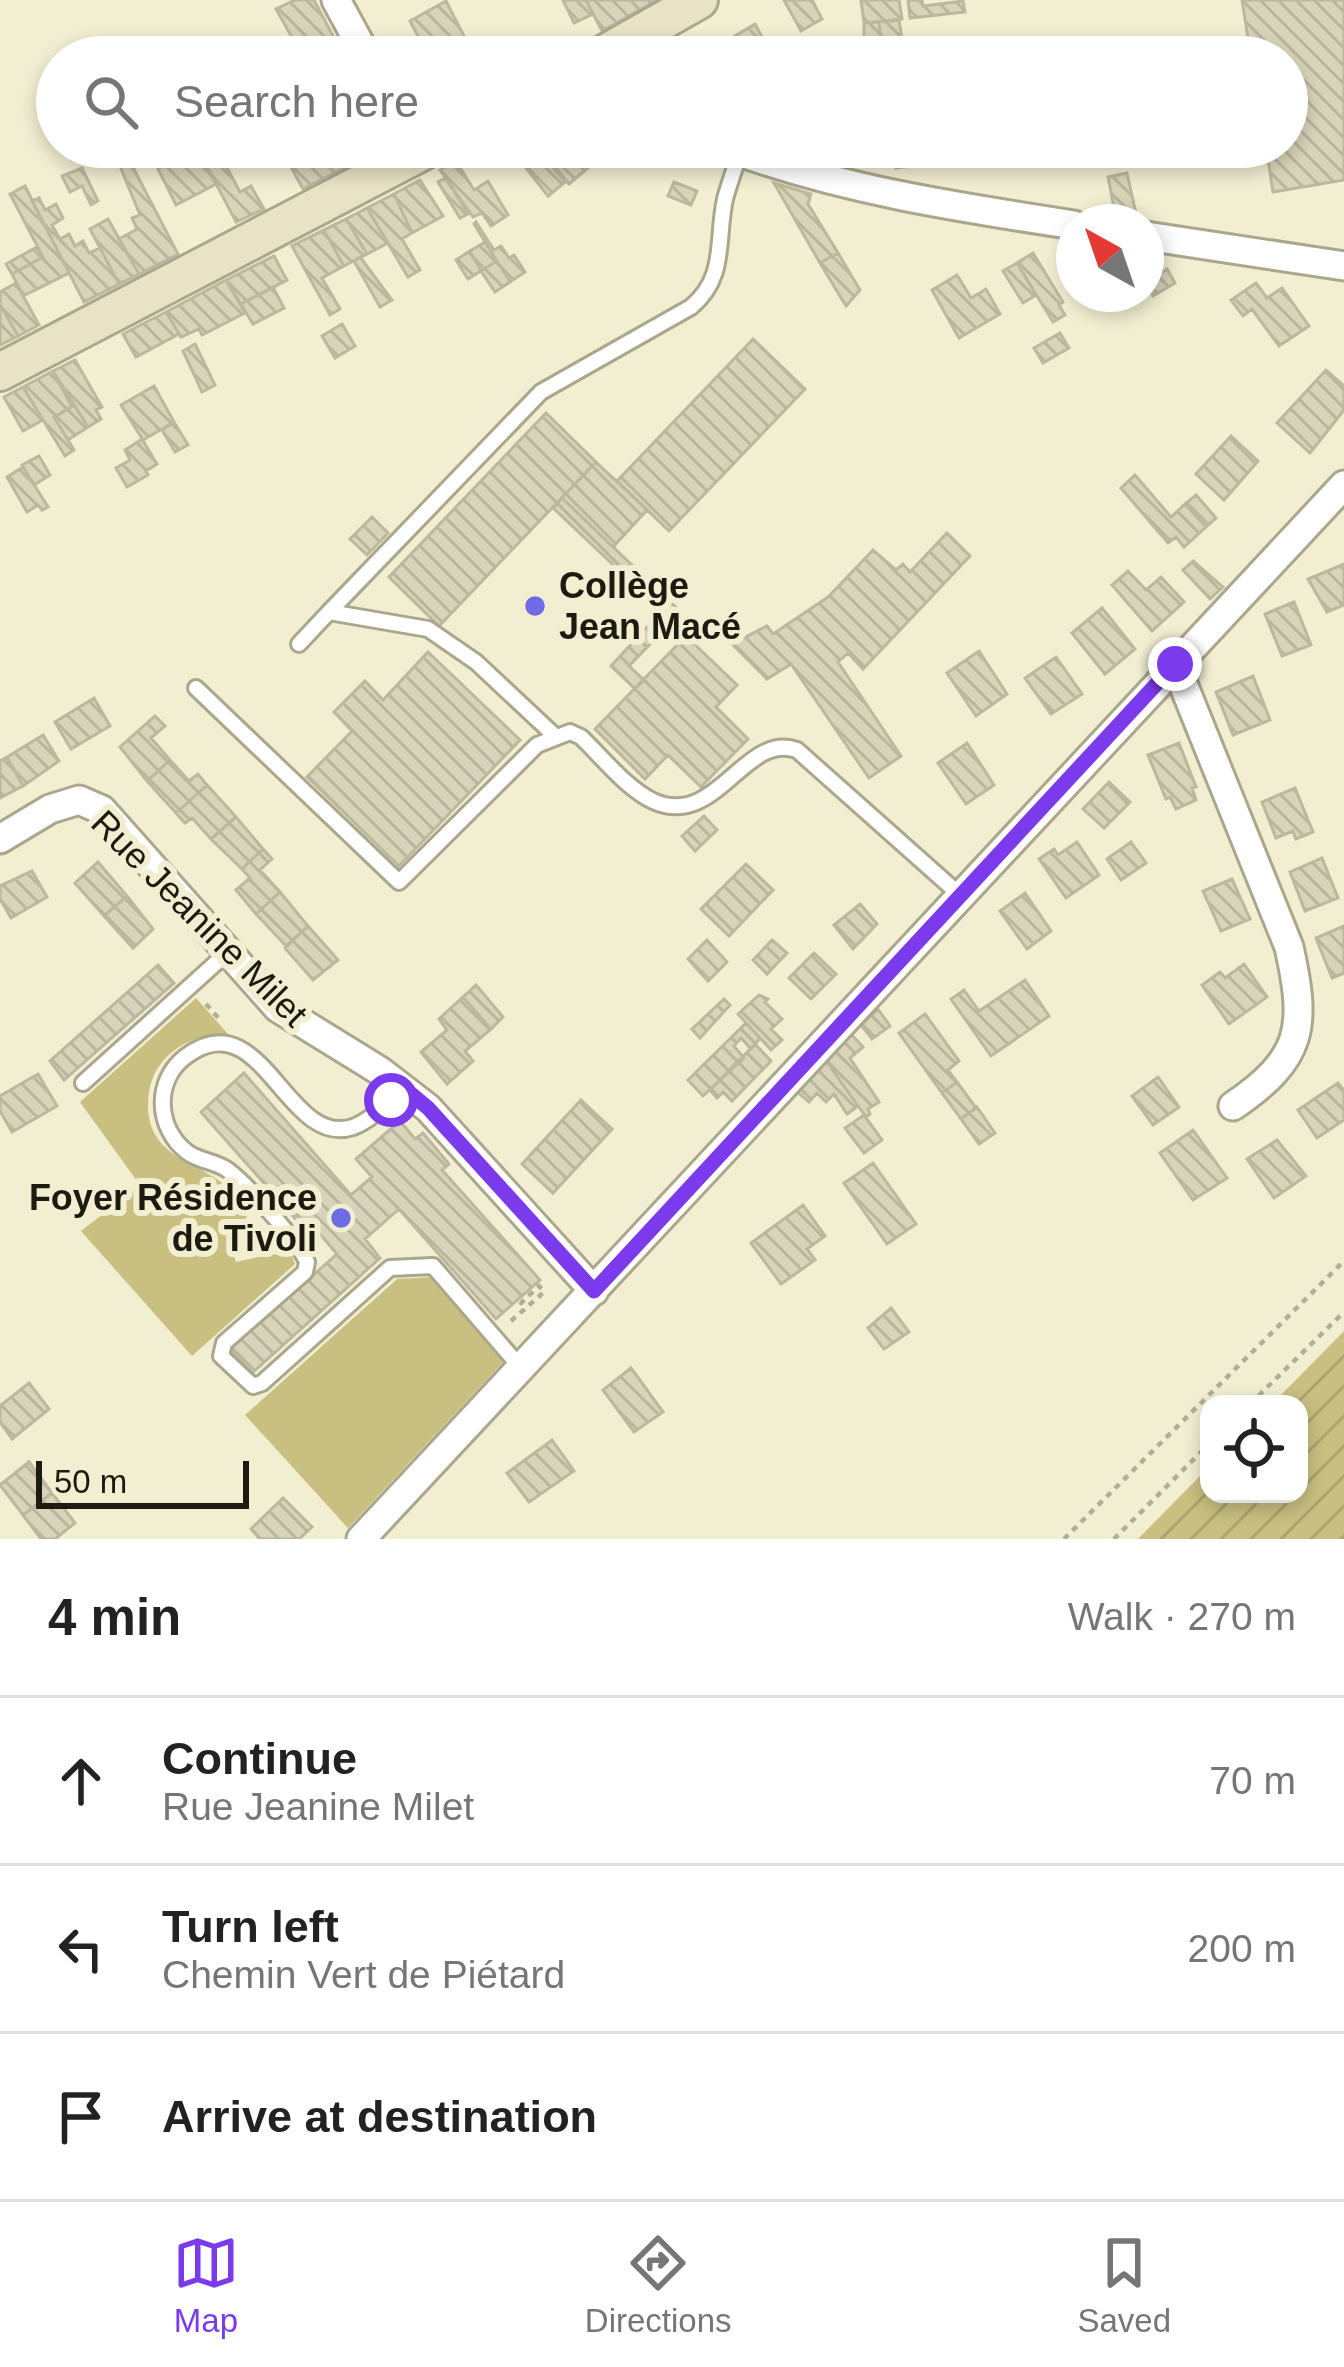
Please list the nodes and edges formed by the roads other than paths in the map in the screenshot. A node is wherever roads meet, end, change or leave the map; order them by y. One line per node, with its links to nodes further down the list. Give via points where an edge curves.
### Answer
1 (336, 0): 3 (street)
2 (699, 0): 4 (main road)
3 (356, 36)
4 (636, 36)
5 (387, 168): 11 (main road)
6 (730, 168): 13 (lane, via 721,259 705,295 542,392)
7 (781, 168): 8 (street)
8 (1056, 222)
9 (1164, 239): 10 (street)
10 (1344, 266)
11 (0, 371)
12 (1344, 485): 15 (street)
13 (329, 612): 14 (lane); 17 (lane, via 428,629)
14 (299, 644)
15 (1175, 664): 19 (street); 23 (street, via 1289,947 1298,990 1288,1059)
16 (196, 688): 17 (lane, via 399,883 514,765)
17 (555, 736): 19 (lane, via 580,737 640,793 682,806 712,794 772,748 797,750)
18 (0, 839): 20 (street, Rue Jeanine Milet, via 79,800 102,810)
19 (960, 896): 24 (street)
20 (228, 952): 21 (lane); 22 (street, Rue Jeanine Milet, via 292,1020)
21 (83, 1083)
22 (404, 1088): 24 (street, Rue Jeanine Milet); 25 (lane, via 351,1128 321,1127 244,1050 209,1046 176,1064 165,1081 166,1123 186,1151 231,1172 307,1262 224,1343 221,1356 244,1381 262,1383 389,1268 433,1267)
23 (1233, 1106)
24 (594, 1291): 25 (street)
25 (521, 1368): 26 (street)
26 (361, 1539)

